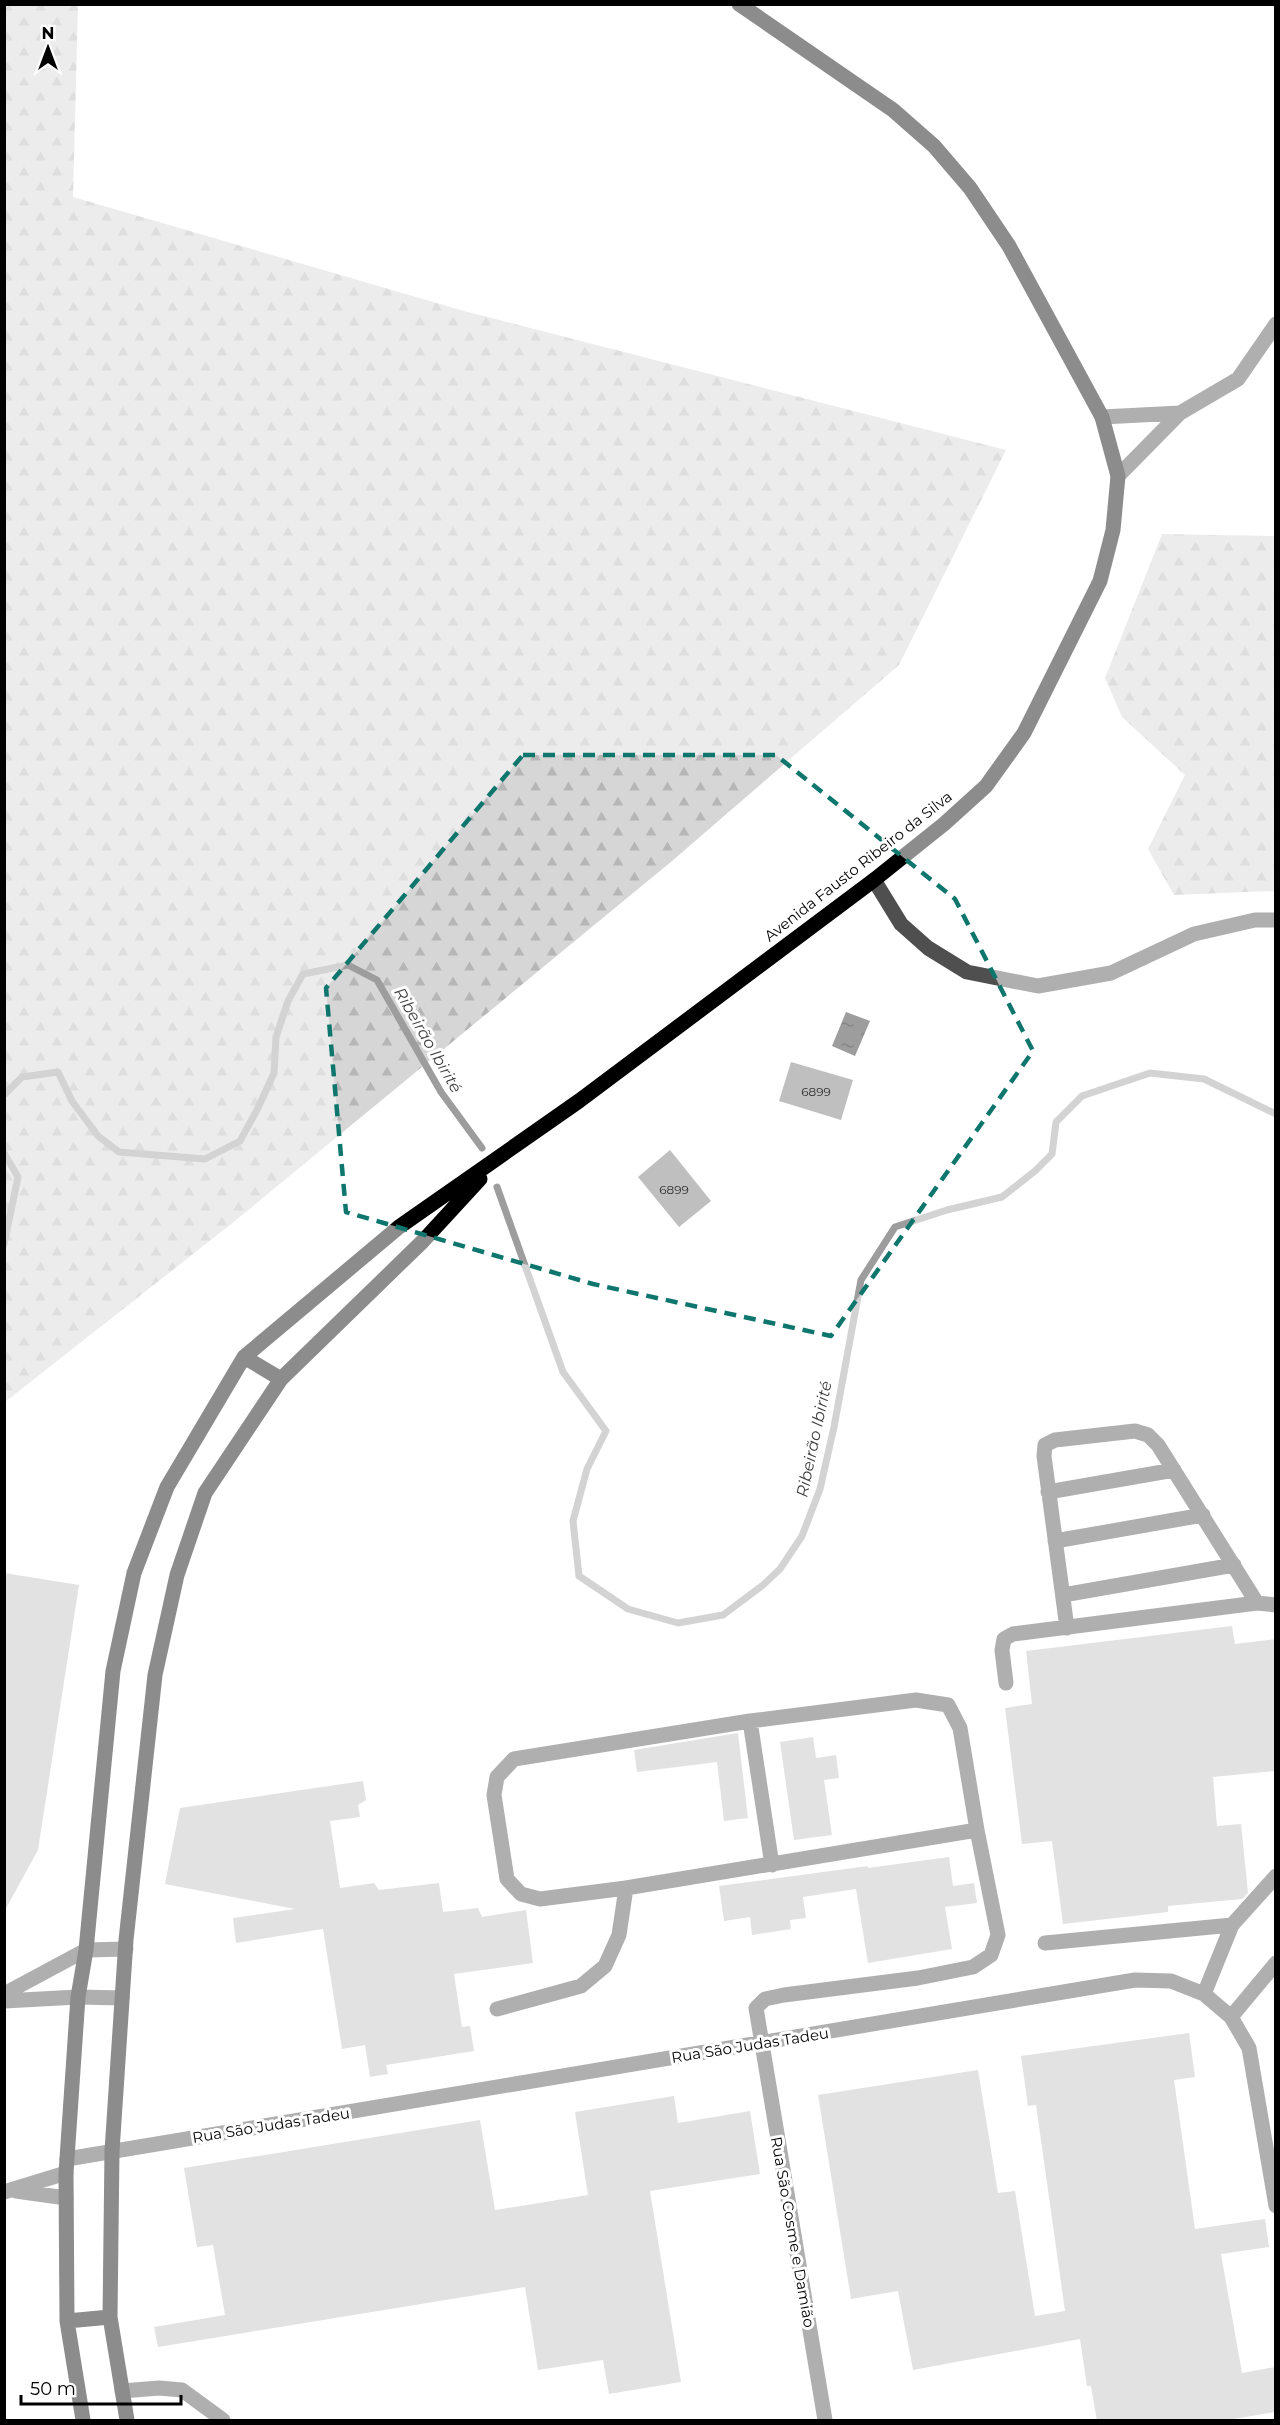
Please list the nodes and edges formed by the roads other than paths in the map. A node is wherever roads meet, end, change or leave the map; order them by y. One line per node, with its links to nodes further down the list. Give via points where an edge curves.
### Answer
1 (739, 4): 4 (main road, Avenida Fausto Ribeiro da Silva, via 893,110 934,146 1009,246)
2 (1275, 324): 3 (street, via 1238,379)
3 (1180, 413): 4 (street); 5 (street)
4 (1102, 417): 5 (main road, Avenida Fausto Ribeiro da Silva)
5 (1118, 476): 6 (main road, Avenida Fausto Ribeiro da Silva, via 1113,530 1100,581 1024,733 986,786)
6 (874, 880): 7 (street, via 901,924 928,948 967,972 1038,986 1111,973 1194,934 1255,920); 8 (main road, Avenida Fausto Ribeiro da Silva)
7 (1275, 920)
8 (496, 1161): 9 (main road, via 399,1227); 10 (main road, via 423,1241)
9 (244, 1358): 10 (main road); 29 (main road, via 167,1487 134,1573 112,1671)
10 (281, 1379): 28 (main road, via 205,1493 177,1575 155,1675)
11 (1174, 1470): 12 (street); 12 (street, via 1158,1445 1148,1435 1135,1431 1055,1440 1046,1445 1044,1456); 13 (street)
12 (1048, 1492): 14 (street)
13 (1203, 1515): 14 (street); 15 (street)
14 (1055, 1541): 16 (street)
15 (1234, 1564): 16 (street); 17 (street)
16 (1063, 1595): 19 (street)
17 (1257, 1604): 18 (street); 19 (street)
18 (1275, 1605)
19 (1067, 1628): 20 (street, via 1004,1638)
20 (1006, 1683)
21 (750, 1721): 22 (street, via 916,1700 948,1705 960,1728); 23 (street); 25 (street, via 514,1759 497,1777 494,1795 507,1879 521,1894 540,1899)
22 (977, 1830): 23 (street); 38 (street, Rua São Cosme e Damião, via 998,1935 991,1955 973,1967 918,1978 765,1999 756,2008)
23 (772, 1865): 25 (street)
24 (1275, 1876): 26 (street)
25 (626, 1888): 36 (street, via 619,1935 605,1966 581,1986)
26 (1232, 1925): 27 (street); 32 (street)
27 (1046, 1943)
28 (126, 1949): 29 (street); 34 (main road)
29 (86, 1950): 31 (street); 33 (main road)
30 (1275, 1963): 37 (street)
31 (4, 1994)
32 (1204, 1994): 37 (street, Rua São Judas Tadeu); 38 (street, Rua São Judas Tadeu, via 1171,1981 1135,1980)
33 (78, 1997): 34 (street); 35 (street); 40 (main road)
34 (122, 1998): 39 (main road)
35 (4, 2001)
36 (497, 2009)
37 (1232, 2017): 41 (street, Rua São Judas Tadeu, via 1249,2048)
38 (761, 2043): 39 (street, Rua São Judas Tadeu); 51 (street, Rua São Cosme e Damião)
39 (112, 2151): 40 (street, Rua São Judas Tadeu); 45 (main road)
40 (66, 2166): 42 (street, Rua São Judas Tadeu); 43 (main road)
41 (1274, 2187): 44 (street, Rua São Judas Tadeu)
42 (9, 2191): 43 (street)
43 (66, 2198): 46 (main road)
44 (1275, 2206)
45 (110, 2317): 46 (main road); 47 (main road)
46 (67, 2321): 48 (main road)
47 (122, 2391): 49 (main road); 50 (street, via 182,2390)
48 (84, 2421)
49 (127, 2421)
50 (223, 2421)
51 (825, 2421)

